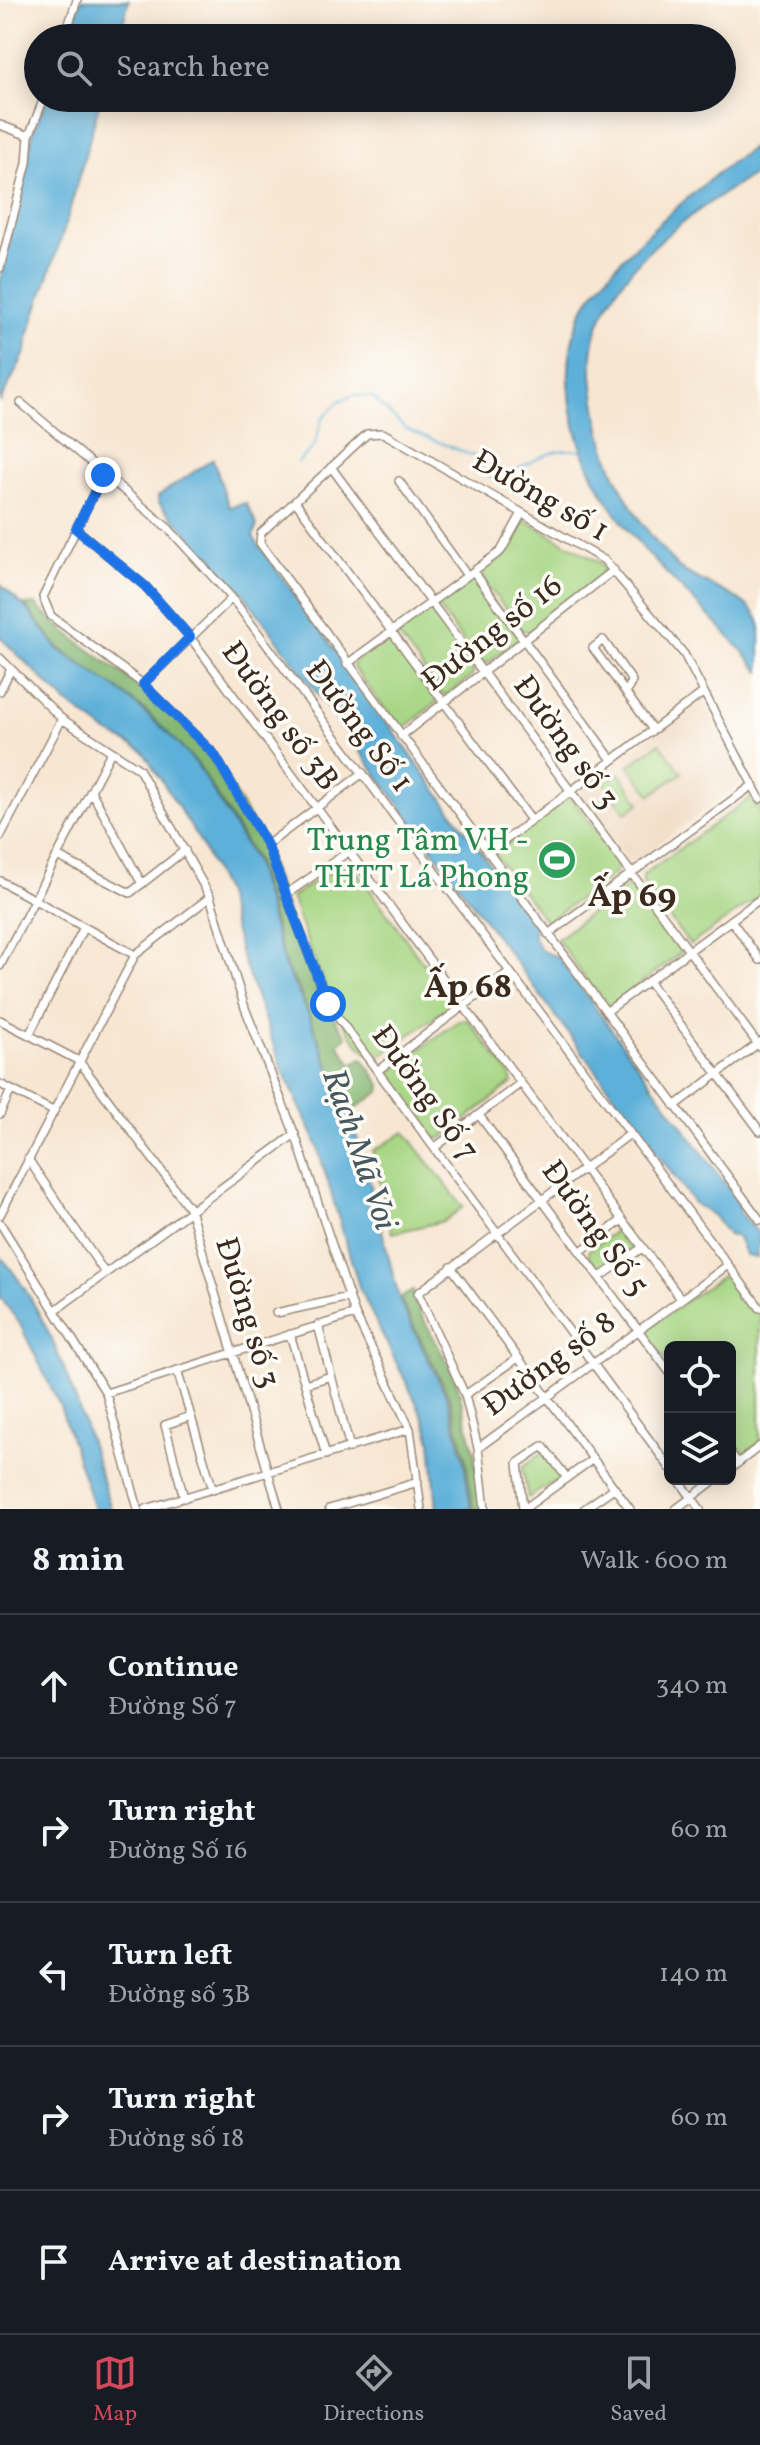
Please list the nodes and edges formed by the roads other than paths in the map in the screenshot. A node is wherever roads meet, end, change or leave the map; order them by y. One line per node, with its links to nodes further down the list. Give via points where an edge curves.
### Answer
1 (77, 0): 2 (street)
2 (69, 24)
3 (38, 112): 5 (street)
4 (0, 125): 5 (street)
5 (29, 136): 6 (street)
6 (0, 268)
7 (21, 403): 9 (street, Đường Số 1)
8 (331, 467): 11 (street, Đường số 1); 12 (street, Đường số 1, via 367,434 383,433); 17 (street, Đường số 3)
9 (103, 475): 13 (street); 16 (street, Đường Số 1, via 169,529)
10 (399, 481): 15 (street, Đường số 3)
11 (295, 501): 18 (street); 22 (street, Đường số 1, via 263,530 260,543)
12 (522, 513): 14 (street, Đường số 1); 15 (street, via 501,551)
13 (76, 529): 19 (street, Đường số 3B, via 145,586); 25 (street, Đường Số 7, via 43,597 51,616)
14 (614, 570): 20 (street, Đường số 16); 27 (street, Đường số 1, via 684,654)
15 (470, 573): 17 (street); 20 (street, Đường số 3)
16 (232, 598): 19 (street); 35 (street, Đường Số 1)
17 (430, 601): 18 (street); 24 (street, Đường số 3)
18 (391, 631): 22 (street); 29 (street)
19 (190, 637): 25 (street); 40 (street, Đường số 3B)
20 (525, 640): 24 (street, Đường số 16); 34 (street, Đường số 3)
21 (0, 658): 23 (street)
22 (347, 664): 32 (street)
23 (10, 671): 26 (street); 30 (street)
24 (483, 672): 29 (street, Đường số 16); 38 (street, Đường số 3)
25 (143, 684): 43 (street, Đường Số 7, via 214,754)
26 (0, 691)
27 (704, 692): 31 (street); 36 (street, Đường số 1)
28 (626, 693): 28 (street, via 593,648 603,640 632,681); 31 (street)
29 (444, 702): 32 (street, Đường số 16); 41 (street)
30 (62, 719): 33 (street); 42 (street)
31 (653, 730): 34 (street)
32 (401, 736): 46 (street)
33 (111, 752): 37 (street); 44 (street, via 139,769)
34 (612, 760): 38 (street)
35 (363, 773): 40 (street); 62 (street, Đường Số 1)
36 (753, 785): 39 (street, Đường số 1); 48 (street)
37 (91, 791): 47 (street); 50 (street)
38 (571, 791): 41 (street); 48 (street, Đường số 3)
39 (760, 799)
40 (316, 809): 43 (street); 45 (street, Đường số 3B)
41 (531, 820): 46 (street)
42 (0, 837)
43 (267, 845): 51 (street, Đường Số 7)
44 (185, 850): 50 (street); 52 (street)
45 (348, 852): 51 (street); 64 (street, Đường số 3B)
46 (488, 853): 57 (street)
47 (57, 856): 50 (street, via 130,893); 54 (street)
48 (631, 874): 57 (street); 58 (street, Đường số 3)
49 (0, 881): 54 (street)
50 (142, 884)
51 (285, 895): 70 (street, Đường Số 7, via 328,1004)
52 (210, 897): 59 (street); 80 (street, via 245,1008)
53 (760, 899): 55 (street)
54 (34, 900): 56 (street); 61 (street)
55 (731, 920): 58 (street); 60 (street)
56 (84, 927): 59 (street); 67 (street)
57 (548, 934): 65 (street)
58 (688, 952): 63 (street); 68 (street, Đường số 3)
59 (135, 955): 69 (street)
60 (760, 960)
61 (0, 966)
62 (509, 972): 64 (street); 81 (street, Đường Số 1)
63 (648, 981): 65 (street); 71 (street)
64 (463, 1006): 70 (street); 72 (street, Đường số 3B)
65 (606, 1012): 75 (street)
66 (0, 1020): 67 (street, Đường số 3)
67 (29, 1035): 69 (street, Đường số 3)
68 (759, 1045): 71 (street)
69 (79, 1061): 76 (street); 86 (street, Đường số 3)
70 (377, 1071): 82 (street, Đường Số 7)
71 (717, 1074): 75 (street); 79 (street)
72 (521, 1083): 78 (street); 84 (street, Đường số 3B)
73 (0, 1084): 74 (street)
74 (11, 1090): 76 (street); 77 (street)
75 (675, 1106): 89 (street)
76 (53, 1111): 83 (street)
77 (0, 1114)
78 (479, 1115): 82 (street); 85 (street, Đường Số 5)
79 (760, 1131)
80 (295, 1134): 86 (street); 98 (street)
81 (630, 1134): 84 (street); 94 (street, Đường Số 1)
82 (434, 1148): 91 (street, Đường Số 7)
83 (28, 1159): 87 (street); 96 (street)
84 (585, 1169): 85 (street); 88 (street, Đường số 3B)
85 (543, 1200): 91 (street); 93 (street, Đường Số 5)
86 (190, 1209): 96 (street); 107 (street, Đường số 3)
87 (0, 1215)
88 (622, 1220): 92 (street, Đường số 3B); 93 (street)
89 (760, 1220)
90 (0, 1223): 101 (street)
91 (496, 1233): 95 (street); 109 (street, Đường Số 7)
92 (642, 1248): 97 (street); 99 (street, Đường số 3B)
93 (581, 1251): 97 (street, Đường Số 5)
94 (728, 1265): 99 (street, Đường số 8); 100 (street, Đường Số 1)
95 (451, 1267): 108 (street); 115 (street, via 418,1293)
96 (105, 1273): 101 (street)
97 (600, 1277): 105 (street, Đường Số 5)
98 (349, 1297): 102 (street); 103 (street)
99 (681, 1299): 105 (street, Đường số 8)
100 (760, 1308)
101 (57, 1309): 114 (street)
102 (276, 1313)
103 (355, 1314): 104 (street); 118 (street)
104 (318, 1325): 106 (street); 112 (street)
105 (638, 1330): 109 (street, Đường số 8); 110 (street, Đường Số 5)
106 (290, 1334): 107 (street); 113 (street)
107 (233, 1352): 111 (street); 127 (street, Đường số 3)
108 (518, 1358): 115 (street); 116 (street)
109 (593, 1364): 116 (street, Đường số 8); 124 (street, Đường Số 7)
110 (664, 1365)
111 (177, 1370): 114 (street); 117 (street)
112 (331, 1376): 113 (street); 120 (street)
113 (305, 1384): 122 (street)
114 (106, 1393): 138 (street)
115 (465, 1395): 121 (street)
116 (547, 1397): 121 (street, Đường số 8); 123 (street)
117 (191, 1416): 133 (street); 135 (street, via 165,1425)
118 (410, 1429): 120 (street); 129 (street)
119 (760, 1446): 126 (street)
120 (350, 1448): 122 (street)
121 (478, 1448): 144 (street)
122 (326, 1455): 127 (street)
123 (593, 1459): 128 (street); 132 (street)
124 (664, 1460)
125 (736, 1460): 126 (street)
126 (738, 1463)
127 (269, 1474): 133 (street); 140 (street, Đường số 3)
128 (567, 1478): 145 (street); 145 (street, via 543,1446 518,1463)
129 (418, 1482): 136 (street); 143 (street)
130 (683, 1485): 134 (street)
131 (708, 1485): 134 (street)
132 (614, 1488): 146 (street); 147 (street)
133 (213, 1490): 135 (street)
134 (692, 1497): 148 (street); 149 (street)
135 (184, 1498): 139 (street)
136 (366, 1498): 137 (street); 142 (street)
137 (343, 1507): 141 (street)
138 (138, 1509)
139 (146, 1509)
140 (279, 1509)
141 (329, 1509)
142 (369, 1509)
143 (421, 1509)
144 (485, 1509)
145 (524, 1509)
146 (584, 1509)
147 (630, 1509)
148 (676, 1509)
149 (700, 1509)

